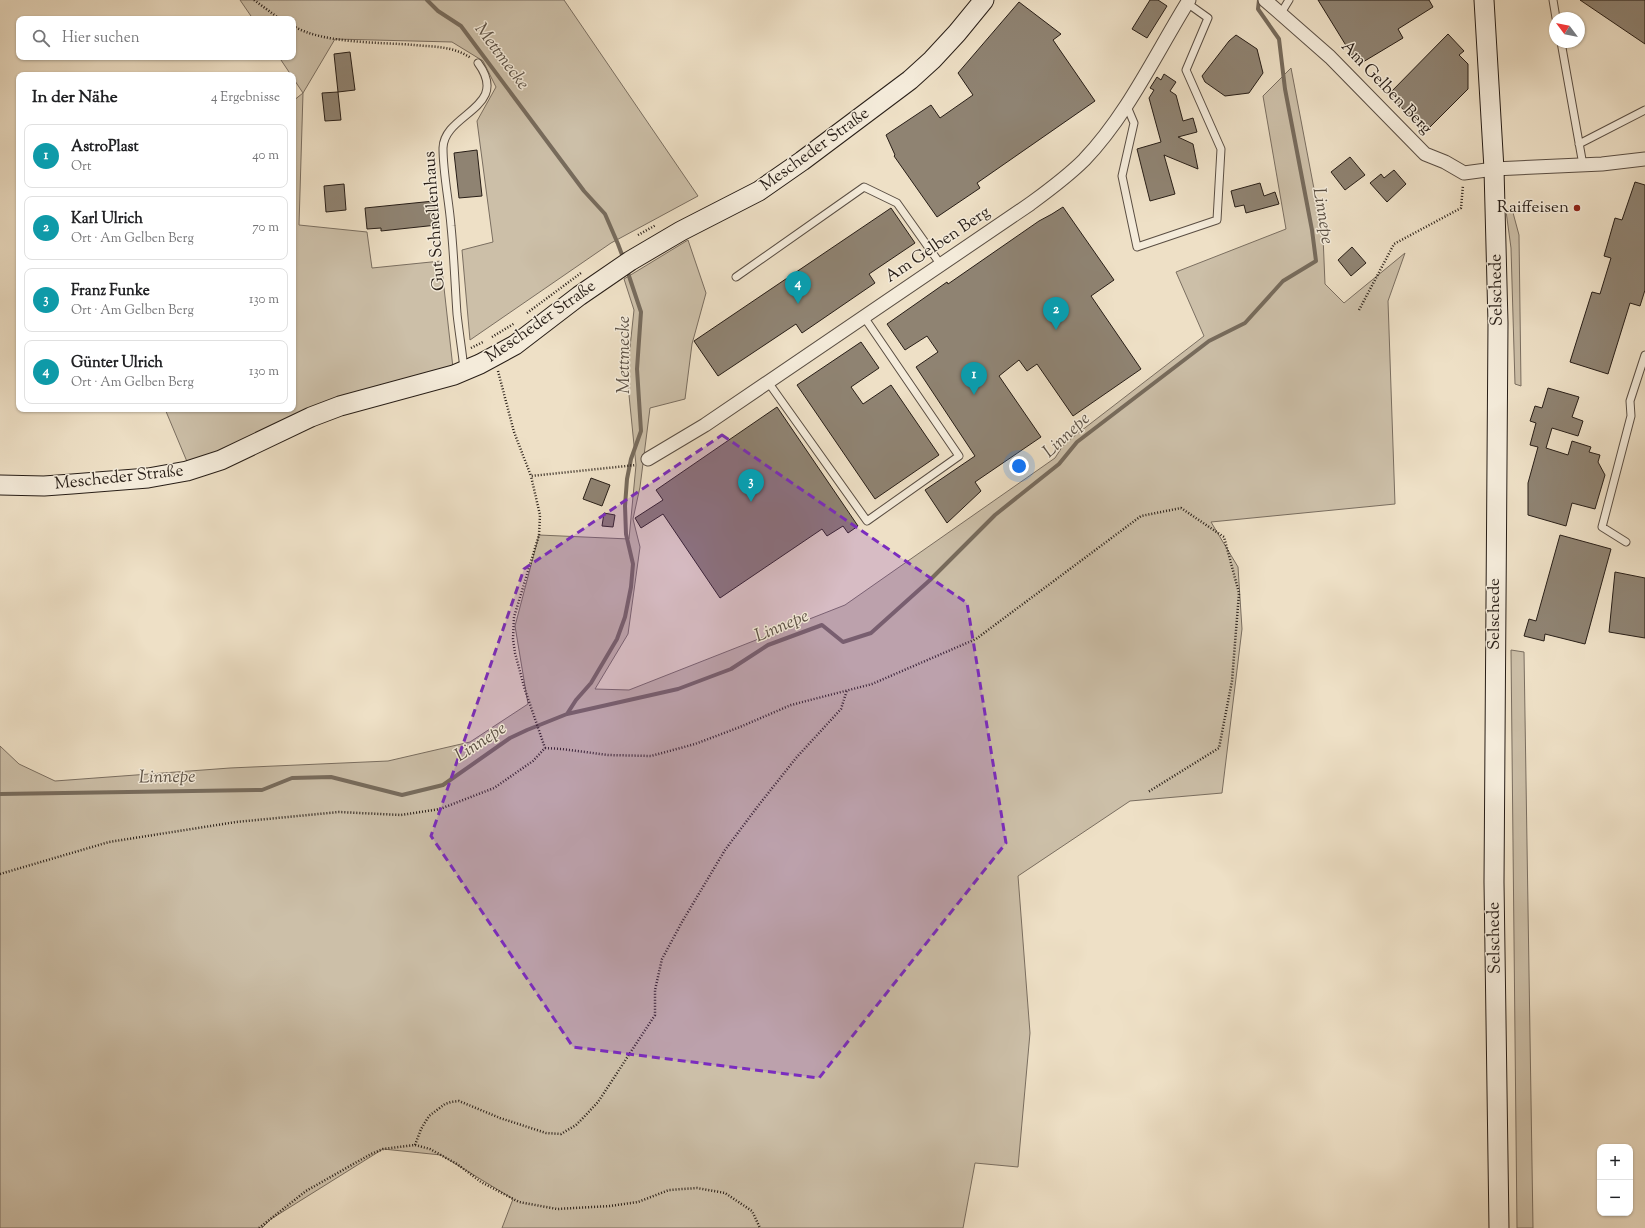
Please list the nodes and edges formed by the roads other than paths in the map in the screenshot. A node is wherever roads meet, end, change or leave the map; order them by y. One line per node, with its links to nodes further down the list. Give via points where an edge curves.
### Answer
1 (984, 0): 21 (street, Mescheder Straße, via 932,60 910,80 759,191 681,231 624,266 495,357)
2 (1265, 0): 7 (street, Am Gelben Berg)
3 (1289, 0): 7 (lane)
4 (1484, 0): 16 (street, Selschede)
5 (1553, 0): 8 (lane)
6 (1188, 2): 11 (street, Am Gelben Berg); 11 (lane, via 1208,18 1186,70 1221,149 1216,220 1137,247 1122,176 1134,123)
7 (1278, 11): 16 (street, Am Gelben Berg, via 1330,57 1425,154 1464,173)
8 (1555, 12)
9 (1562, 48): 13 (lane)
10 (478, 63): 21 (lane, Gut Schnellenhaus, via 486,76 485,95 475,108 454,126 443,146 457,316)
11 (1126, 104): 17 (street, Am Gelben Berg, via 1085,159 1066,177)
12 (1645, 110): 13 (lane)
13 (1579, 144): 15 (lane)
14 (1645, 159): 15 (street)
15 (1583, 165): 16 (street)
16 (1494, 169): 26 (street, Selschede, via 1498,323 1494,882)
17 (941, 265): 18 (lane, via 897,203 864,187); 19 (street, Am Gelben Berg)
18 (736, 277)
19 (864, 317): 22 (street, Am Gelben Berg); 22 (lane, via 959,456 867,521)
20 (1645, 355): 25 (lane, via 1630,401 1631,416 1602,527)
21 (464, 362): 24 (street, Mescheder Straße, via 416,386 372,396 311,416 221,460 187,471 148,478 72,484)
22 (768, 382): 23 (street, Am Gelben Berg, via 705,425)
23 (648, 459)
24 (0, 485)
25 (1626, 542)
26 (1499, 1228)

